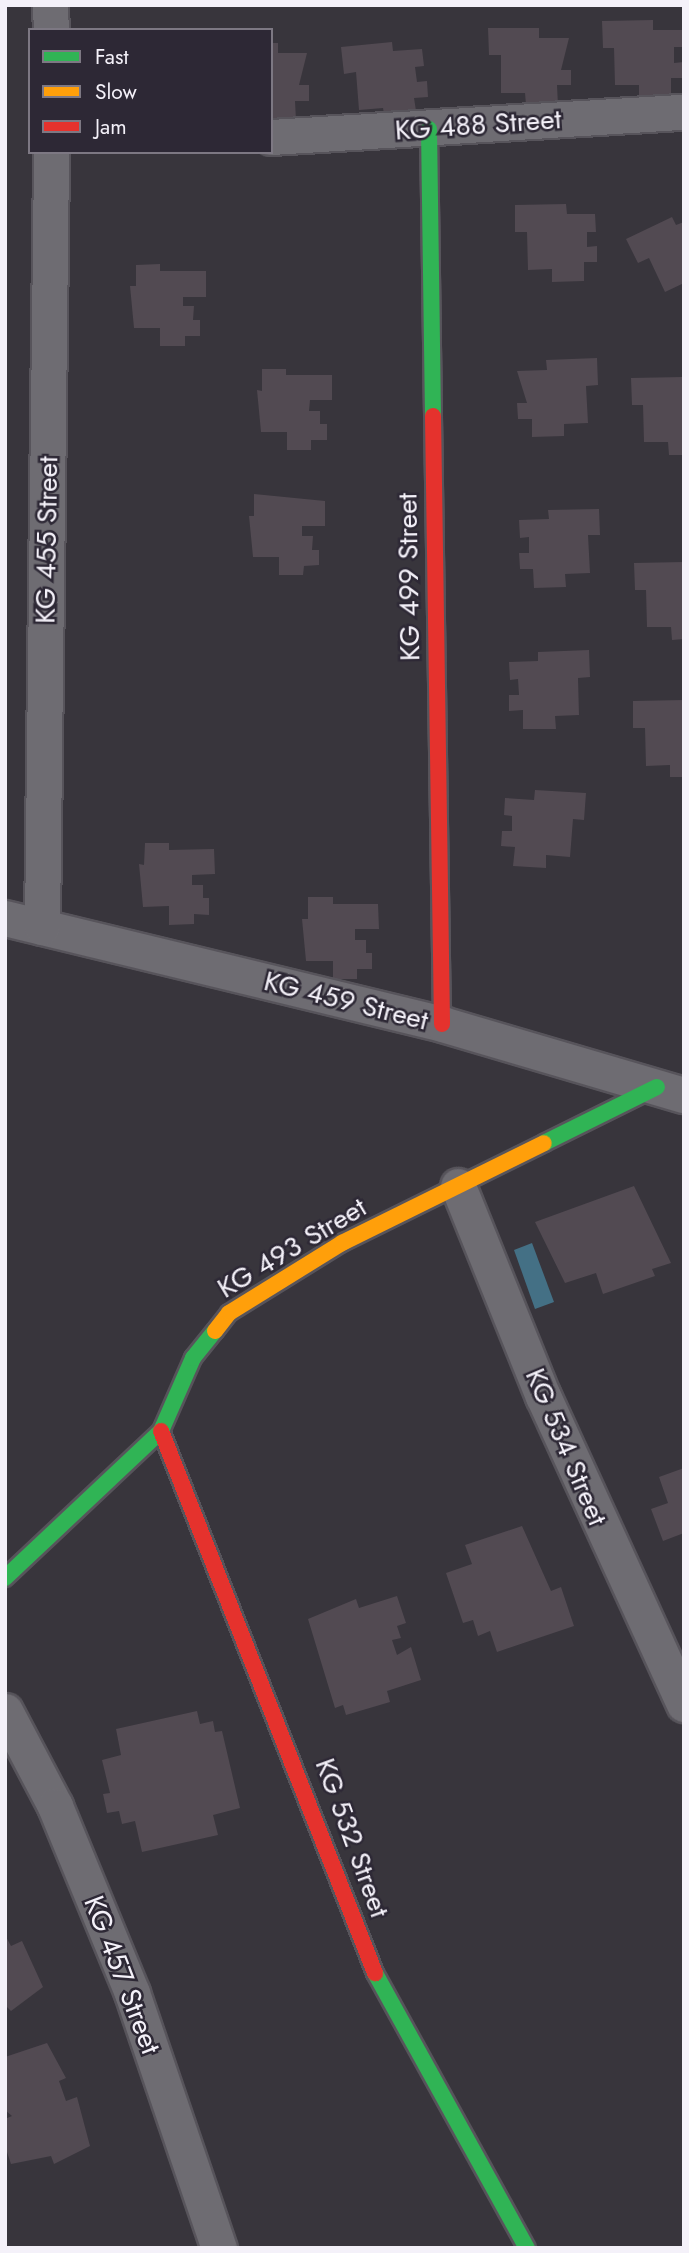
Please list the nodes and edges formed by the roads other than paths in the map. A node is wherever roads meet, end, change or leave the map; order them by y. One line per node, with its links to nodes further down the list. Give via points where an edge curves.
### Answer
1 (50, 5): 2 (street)
2 (51, 28)
3 (684, 112): 4 (street, KG 488 Street)
4 (429, 129): 5 (street, KG 488 Street); 9 (street, KG 499 Street)
5 (273, 137)
6 (51, 154): 8 (street, KG 455 Street)
7 (5, 918): 8 (street, KG 459 Street)
8 (42, 927): 9 (street, KG 459 Street)
9 (442, 1024): 10 (street, KG 459 Street)
10 (670, 1091): 11 (street, KG 493 Street)
11 (458, 1186): 12 (street, KG 493 Street, via 342,1243 229,1313 193,1358); 14 (street, KG 534 Street, via 542,1396)
12 (161, 1431): 13 (street, KG 493 Street); 17 (street, KG 532 Street, via 373,1969)
13 (5, 1578)
14 (684, 1704)
15 (5, 1711): 16 (street, KG 457 Street, via 55,1806 132,1993)
16 (219, 2248)
17 (527, 2248)

